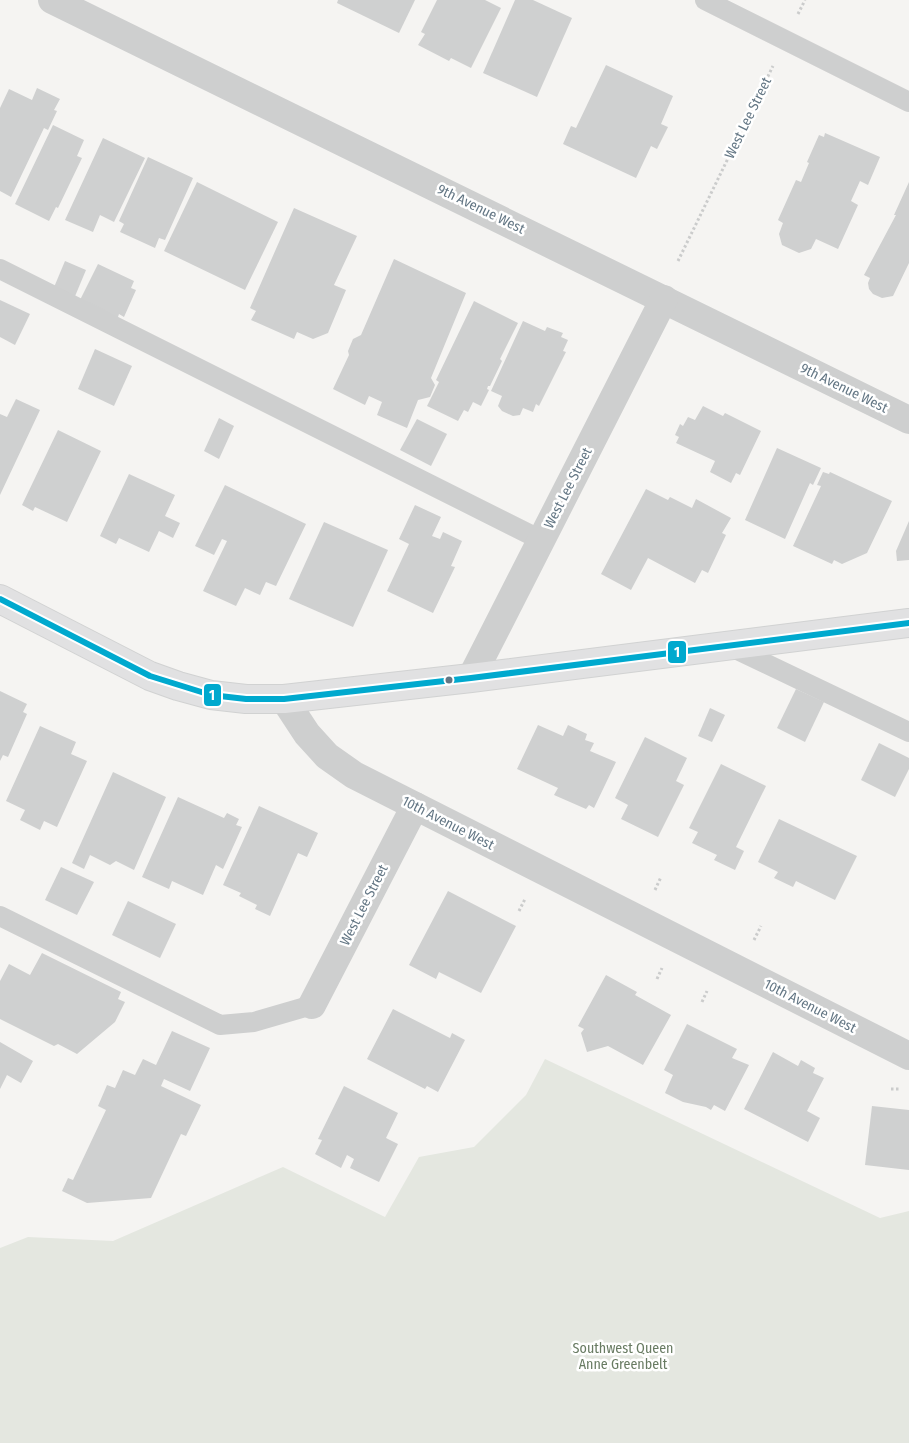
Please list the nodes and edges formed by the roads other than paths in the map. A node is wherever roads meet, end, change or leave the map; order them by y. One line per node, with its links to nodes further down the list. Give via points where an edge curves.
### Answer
1 (52, 0): 5 (street, 9th Avenue West)
2 (704, 0): 3 (lane)
3 (909, 102)
4 (0, 269): 7 (lane)
5 (664, 299): 6 (street, 9th Avenue West); 7 (street, West Lee Street)
6 (909, 420)
7 (541, 540): 11 (street, West Lee Street)
8 (0, 599): 12 (street, via 150,676 178,686 211,695)
9 (909, 622): 10 (street)
10 (728, 646): 11 (street); 13 (lane)
11 (471, 678): 12 (street)
12 (284, 699): 14 (street, 10th Avenue West, via 307,734 327,756 354,775)
13 (909, 732)
14 (415, 806): 16 (street, West Lee Street); 17 (street, 10th Avenue West)
15 (0, 916): 16 (lane, via 220,1025 254,1022)
16 (312, 1005)
17 (909, 1056)

